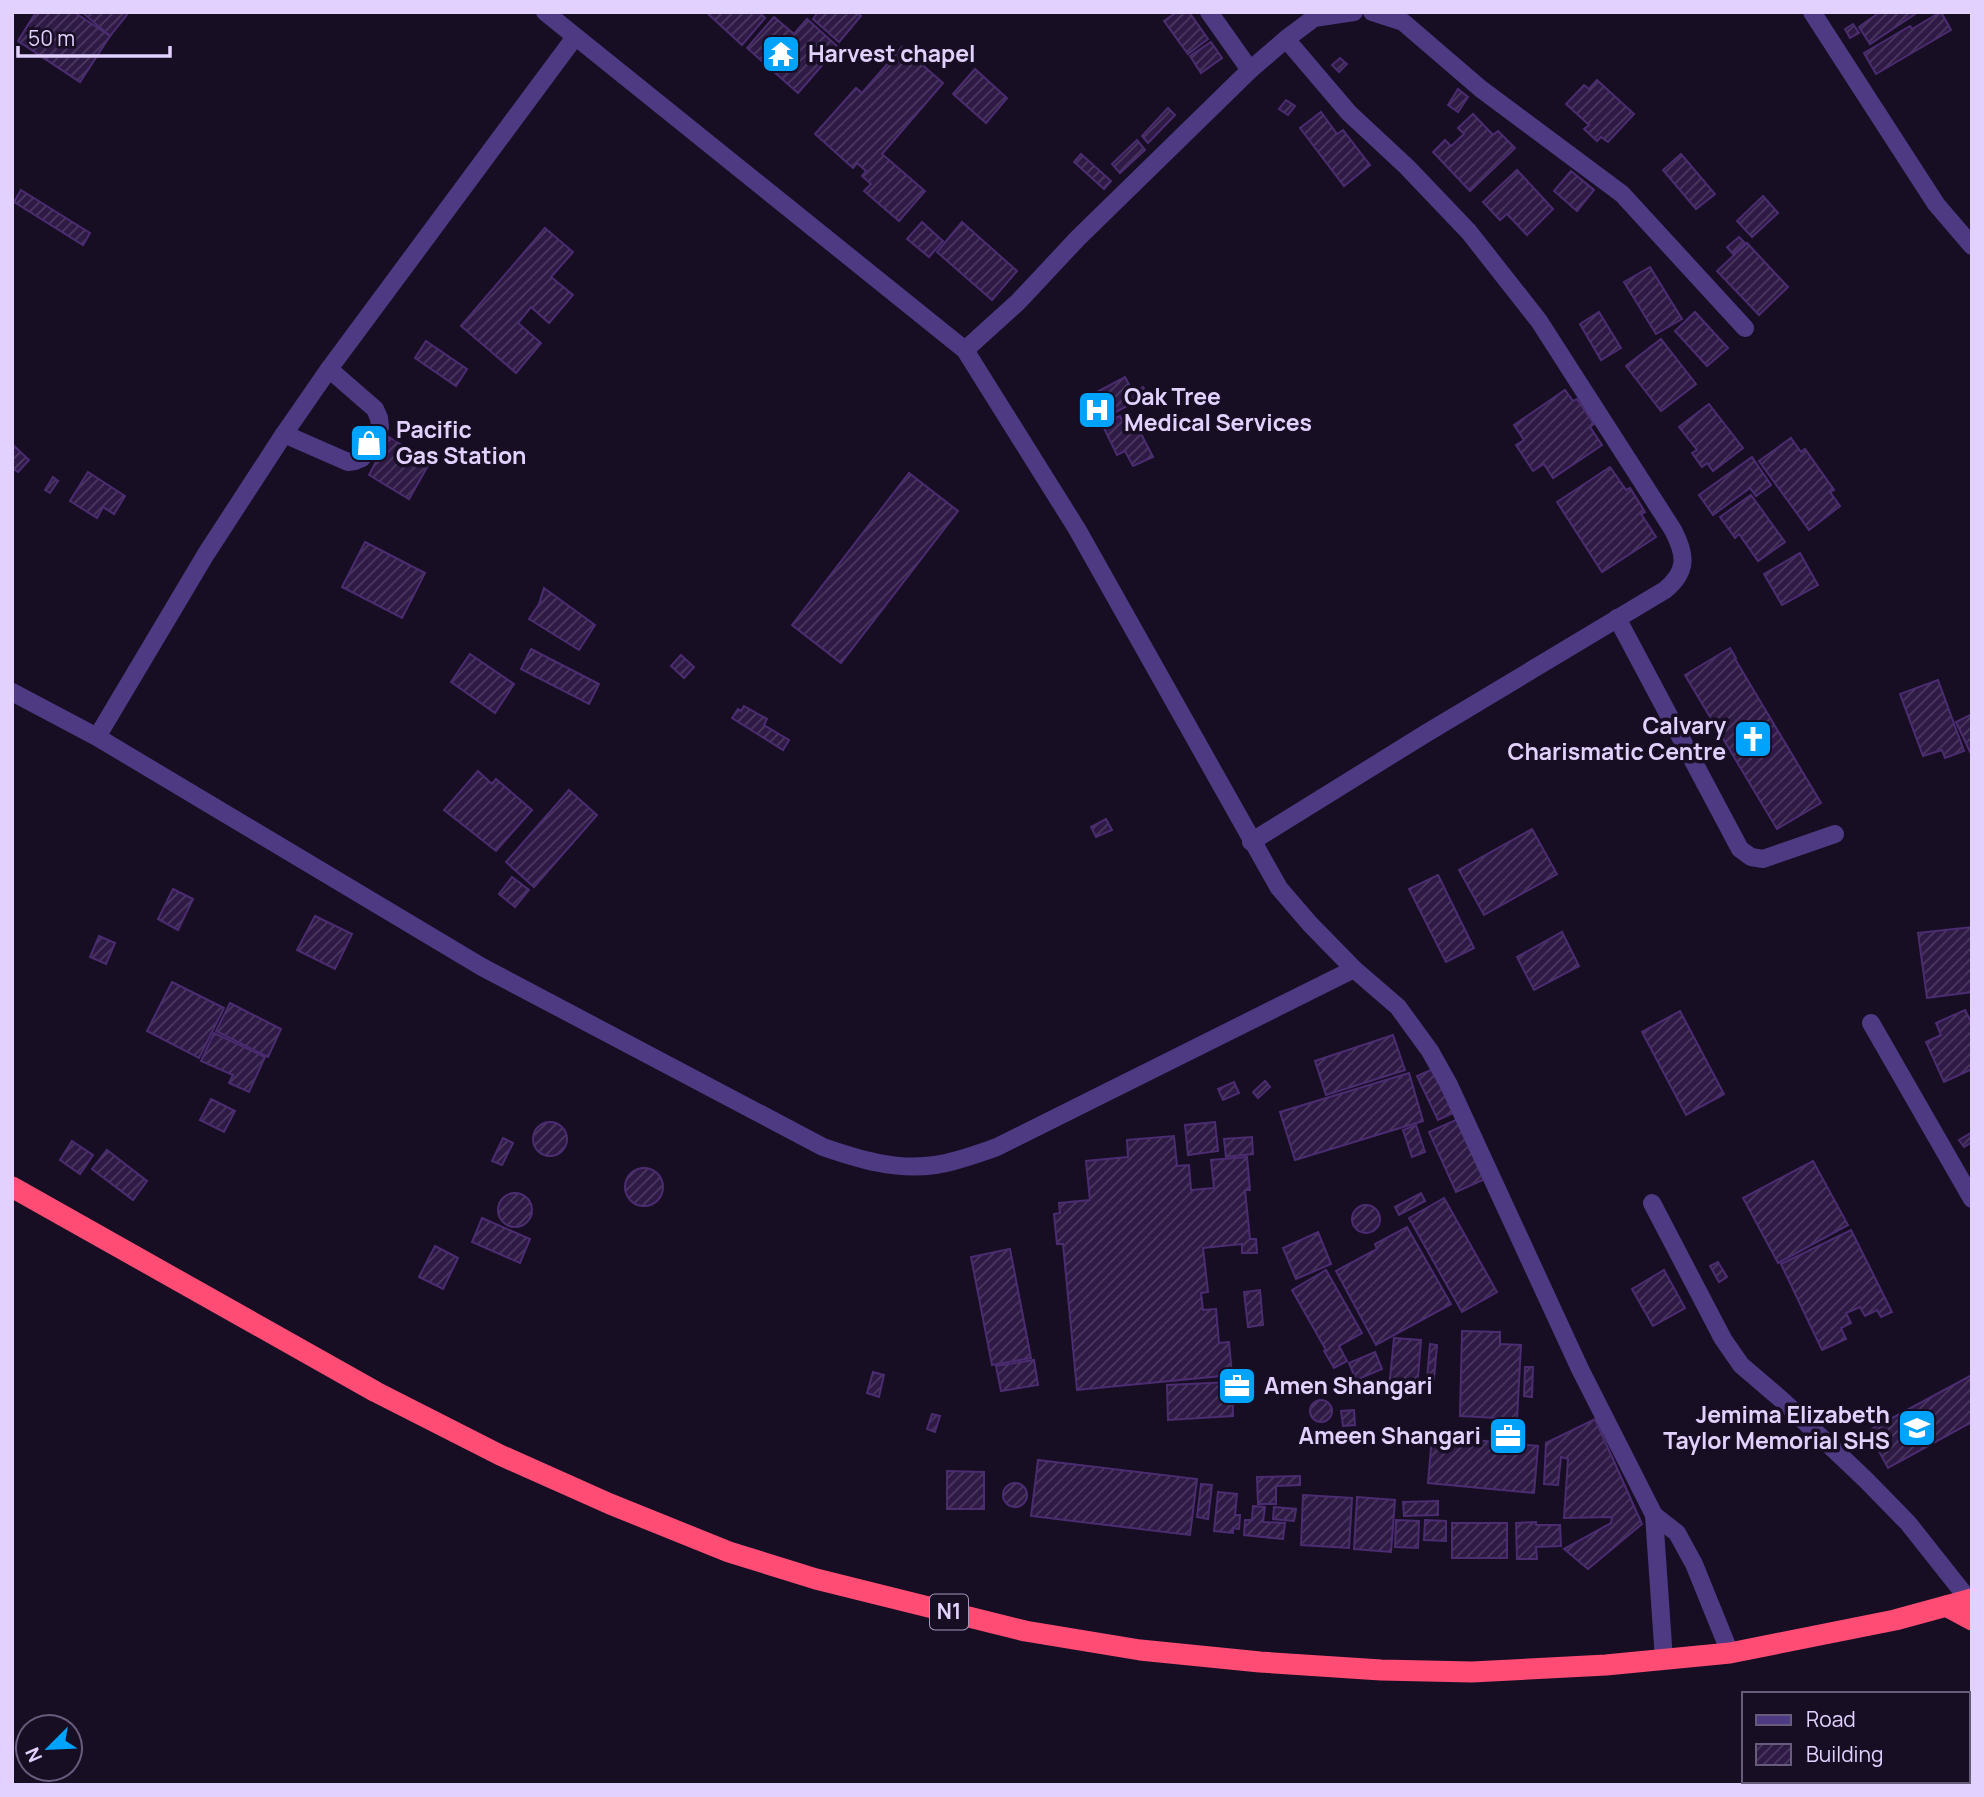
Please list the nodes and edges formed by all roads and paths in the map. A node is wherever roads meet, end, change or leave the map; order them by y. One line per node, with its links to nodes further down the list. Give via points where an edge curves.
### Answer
1 (545, 12): 6 (street)
2 (1209, 12): 8 (street)
3 (1354, 12): 7 (street, via 1314,18)
4 (1372, 12): 10 (street, via 1403,22 1481,89 1622,194)
5 (1812, 12): 9 (street, via 1936,204)
6 (575, 37): 11 (street); 12 (street)
7 (1286, 39): 8 (street); 14 (street, via 1349,113 1407,167 1500,271 1539,321 1673,530 1683,549 1676,581)
8 (1250, 70): 11 (street)
9 (1972, 246)
10 (1745, 328)
11 (965, 350): 18 (street, via 1077,529)
12 (329, 369): 13 (street); 13 (street, via 375,409 379,418 380,427 362,458 348,462)
13 (284, 434): 16 (street)
14 (1617, 618): 17 (street, via 1740,849 1763,859); 18 (street)
15 (12, 692): 16 (street)
16 (97, 737): 19 (street, via 482,967 822,1147 860,1160 932,1166 997,1147)
17 (1835, 834)
18 (1251, 842): 19 (street, via 1279,888)
19 (1354, 969): 24 (street, via 1398,1007 1449,1085 1580,1369)
20 (1871, 1023): 22 (street)
21 (12, 1187): 27 (highway, N1, via 376,1392 500,1455 729,1552 816,1580 1025,1631 1140,1650 1260,1662 1472,1672)
22 (1972, 1199)
23 (1652, 1203): 25 (street, via 1741,1365 1875,1488 1908,1523)
24 (1654, 1515): 26 (street, via 1677,1534 1694,1564); 27 (street)
25 (1971, 1606): 26 (highway, N1, via 1946,1606)
26 (1730, 1653): 27 (highway, N1)
27 (1664, 1660)

